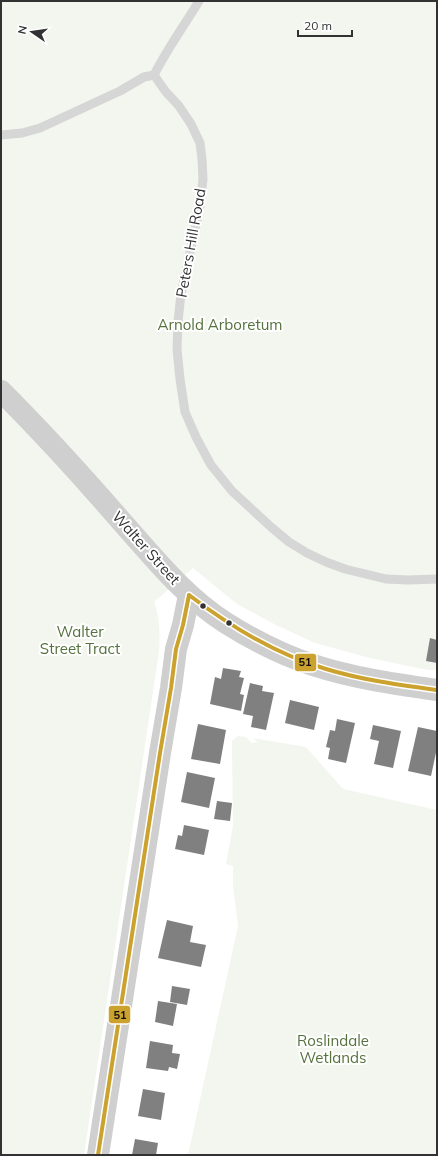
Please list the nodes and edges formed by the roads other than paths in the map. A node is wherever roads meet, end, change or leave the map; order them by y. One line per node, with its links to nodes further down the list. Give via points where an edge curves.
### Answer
1 (199, 1): 2 (lane)
2 (154, 75): 3 (lane, via 144,77 120,91 40,128); 5 (lane, Peters Hill Road, via 179,106 200,143 203,179 200,206 181,294 177,349 185,412 208,460 232,491 289,542 307,553 345,569 386,578)
3 (1, 135)
4 (1, 391): 6 (street, Walter Street)
5 (437, 579)
6 (189, 595): 7 (street, Walter Street, via 225,622 288,656 352,675); 8 (street, via 176,649)
7 (437, 690)
8 (98, 1155)

